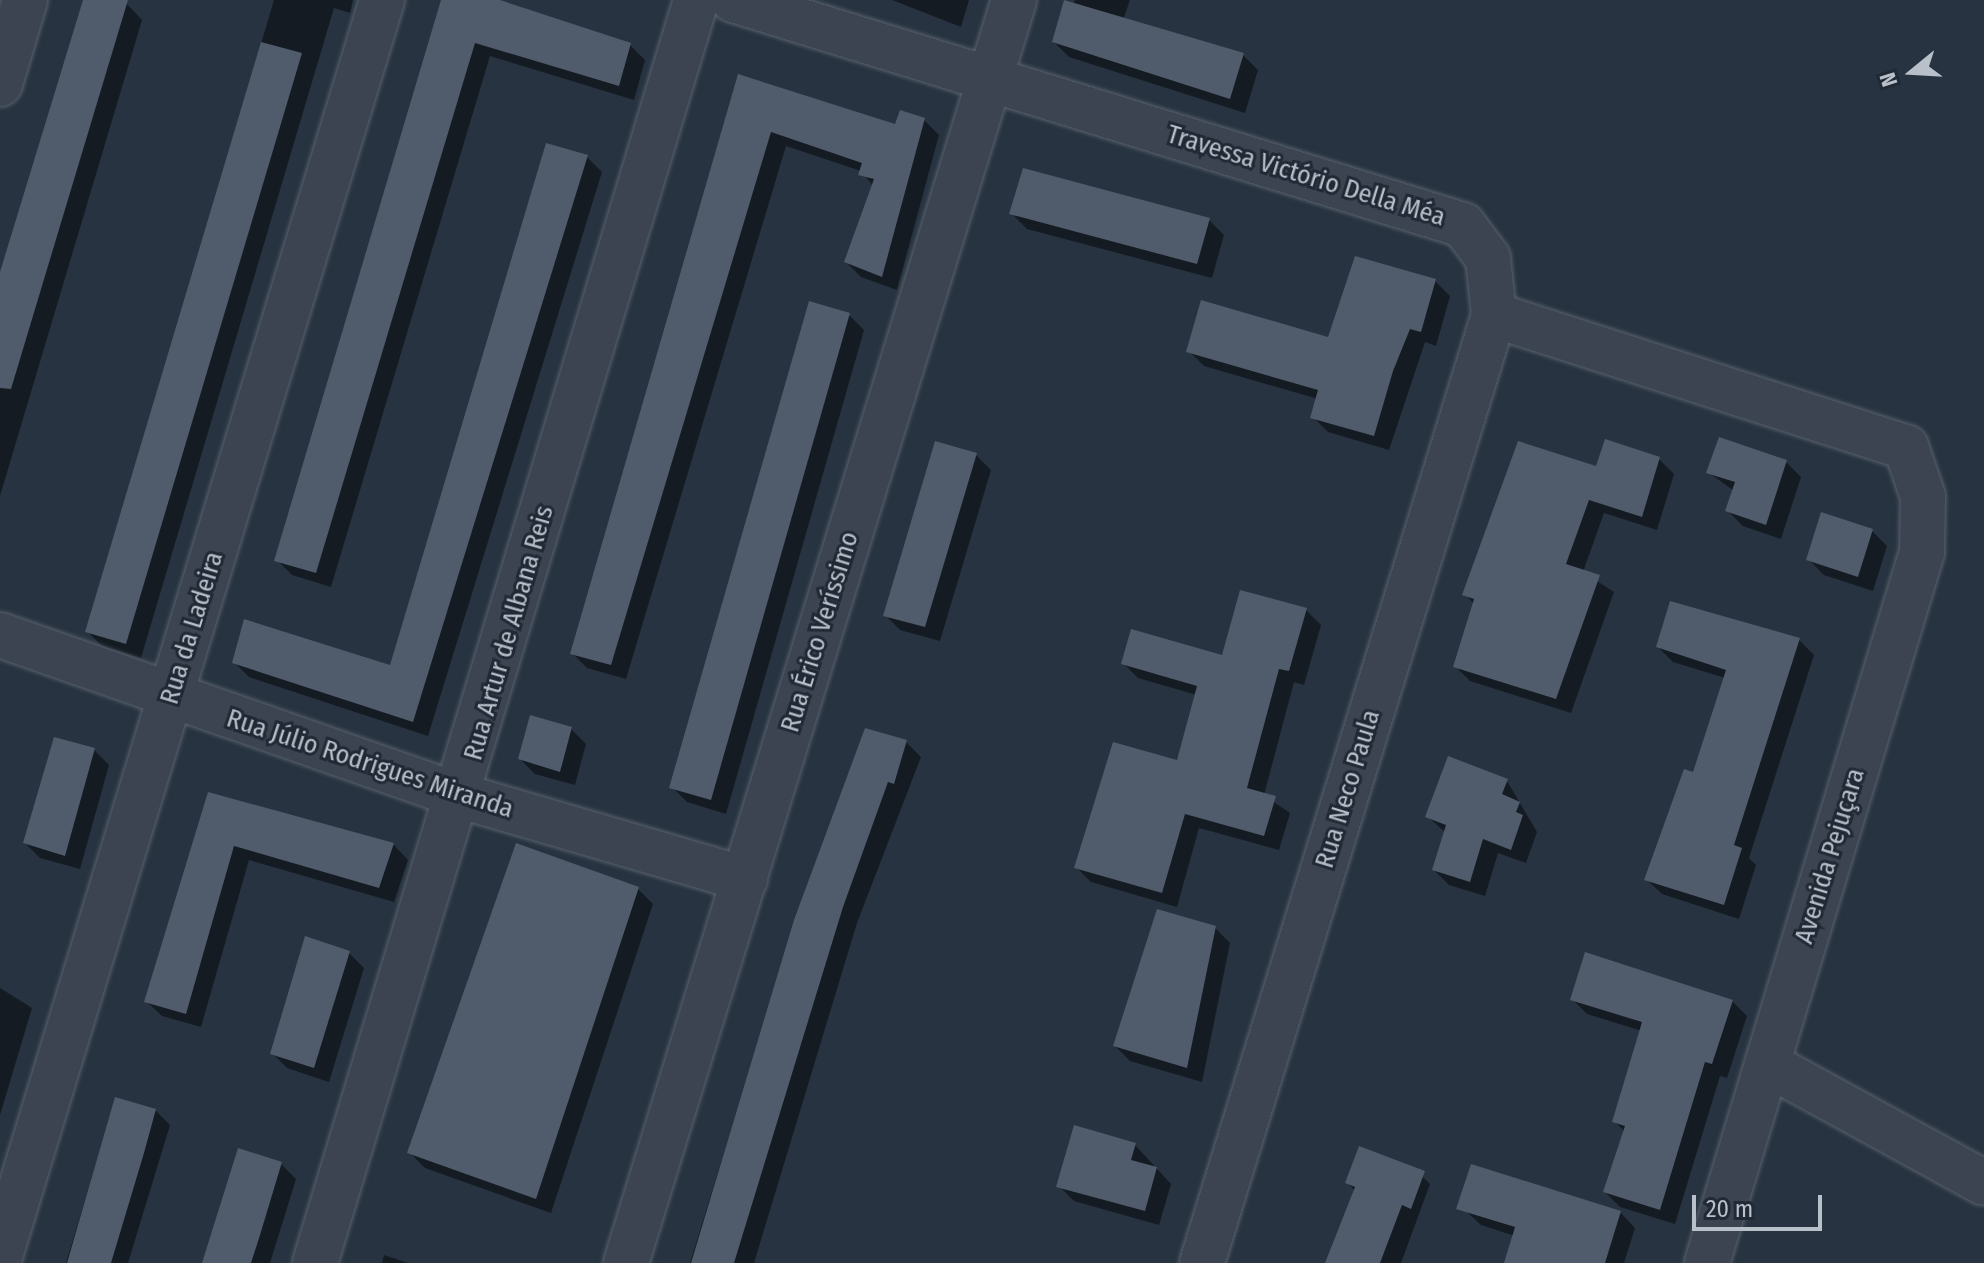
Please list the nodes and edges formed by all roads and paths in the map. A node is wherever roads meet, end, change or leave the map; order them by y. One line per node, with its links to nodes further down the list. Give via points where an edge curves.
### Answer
1 (25, 0): 7 (street)
2 (382, 0): 10 (street, Rua da Ladeira)
3 (696, 0): 11 (street, Rua Artur de Albana Reis)
4 (733, 0): 6 (street, Travessa Victório Della Méa)
5 (1014, 0): 6 (street, Rua Érico Veríssimo)
6 (990, 78): 8 (street, Travessa Victório Della Méa, via 1463,225 1488,258); 12 (street, Rua Érico Veríssimo)
7 (0, 84)
8 (1494, 315): 13 (street, Avenida Pejuçara, via 1906,447 1923,497 1922,552); 18 (street, Rua Neco Paula)
9 (0, 635): 10 (street, Rua Júlio Rodrigues Miranda)
10 (170, 698): 11 (street, Rua Júlio Rodrigues Miranda); 15 (street, Rua da Ladeira)
11 (461, 796): 12 (street, Rua Júlio Rodrigues Miranda); 16 (street, Rua Artur de Albana Reis)
12 (745, 879): 17 (street, Rua Érico Veríssimo)
13 (1767, 1064): 14 (street); 19 (street, Avenida Pejuçara)
14 (1984, 1183)
15 (0, 1256)
16 (315, 1263)
17 (626, 1263)
18 (1202, 1263)
19 (1707, 1263)

